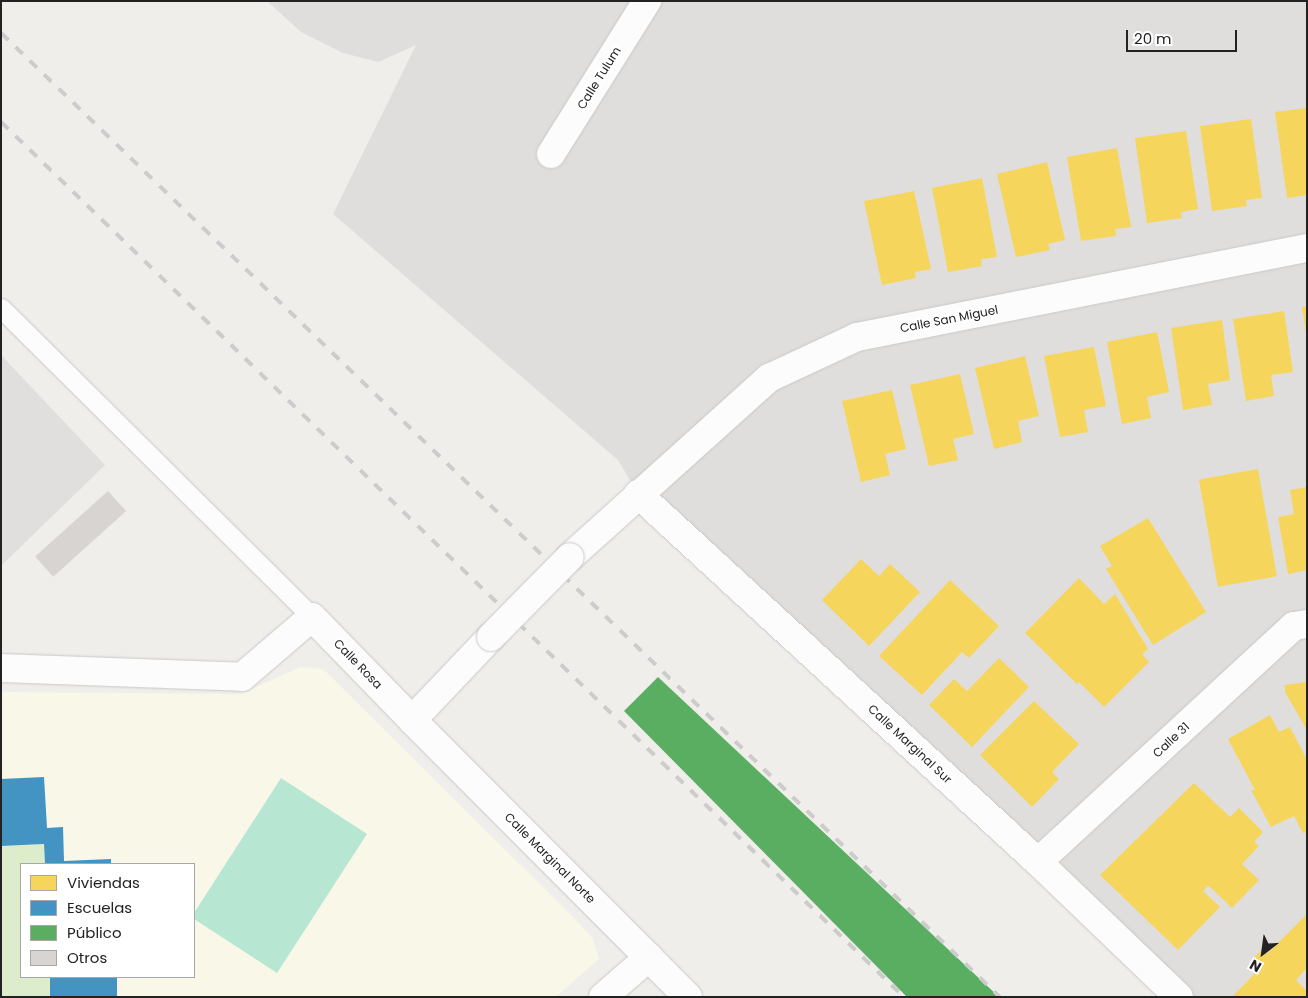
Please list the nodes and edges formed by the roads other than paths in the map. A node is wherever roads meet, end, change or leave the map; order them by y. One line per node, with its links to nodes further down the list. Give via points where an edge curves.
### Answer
1 (647, 1): 2 (street, Calle Tulum)
2 (550, 154)
3 (1307, 248): 5 (street, Calle San Miguel, via 857,337 769,378)
4 (1, 308): 6 (lane)
5 (638, 494): 9 (street, bridge, via 570,557); 10 (street, Calle Marginal Sur)
6 (312, 617): 8 (street, via 242,677); 9 (street, Calle Rosa)
7 (1307, 624): 10 (street, Calle 31, via 1294,626)
8 (1, 668)
9 (412, 720): 11 (street, Calle Marginal Norte)
10 (1038, 862): 14 (street, Calle Marginal Sur)
11 (649, 957): 12 (street); 13 (street, Calle Marginal Norte)
12 (604, 997)
13 (688, 997)
14 (1179, 997)

